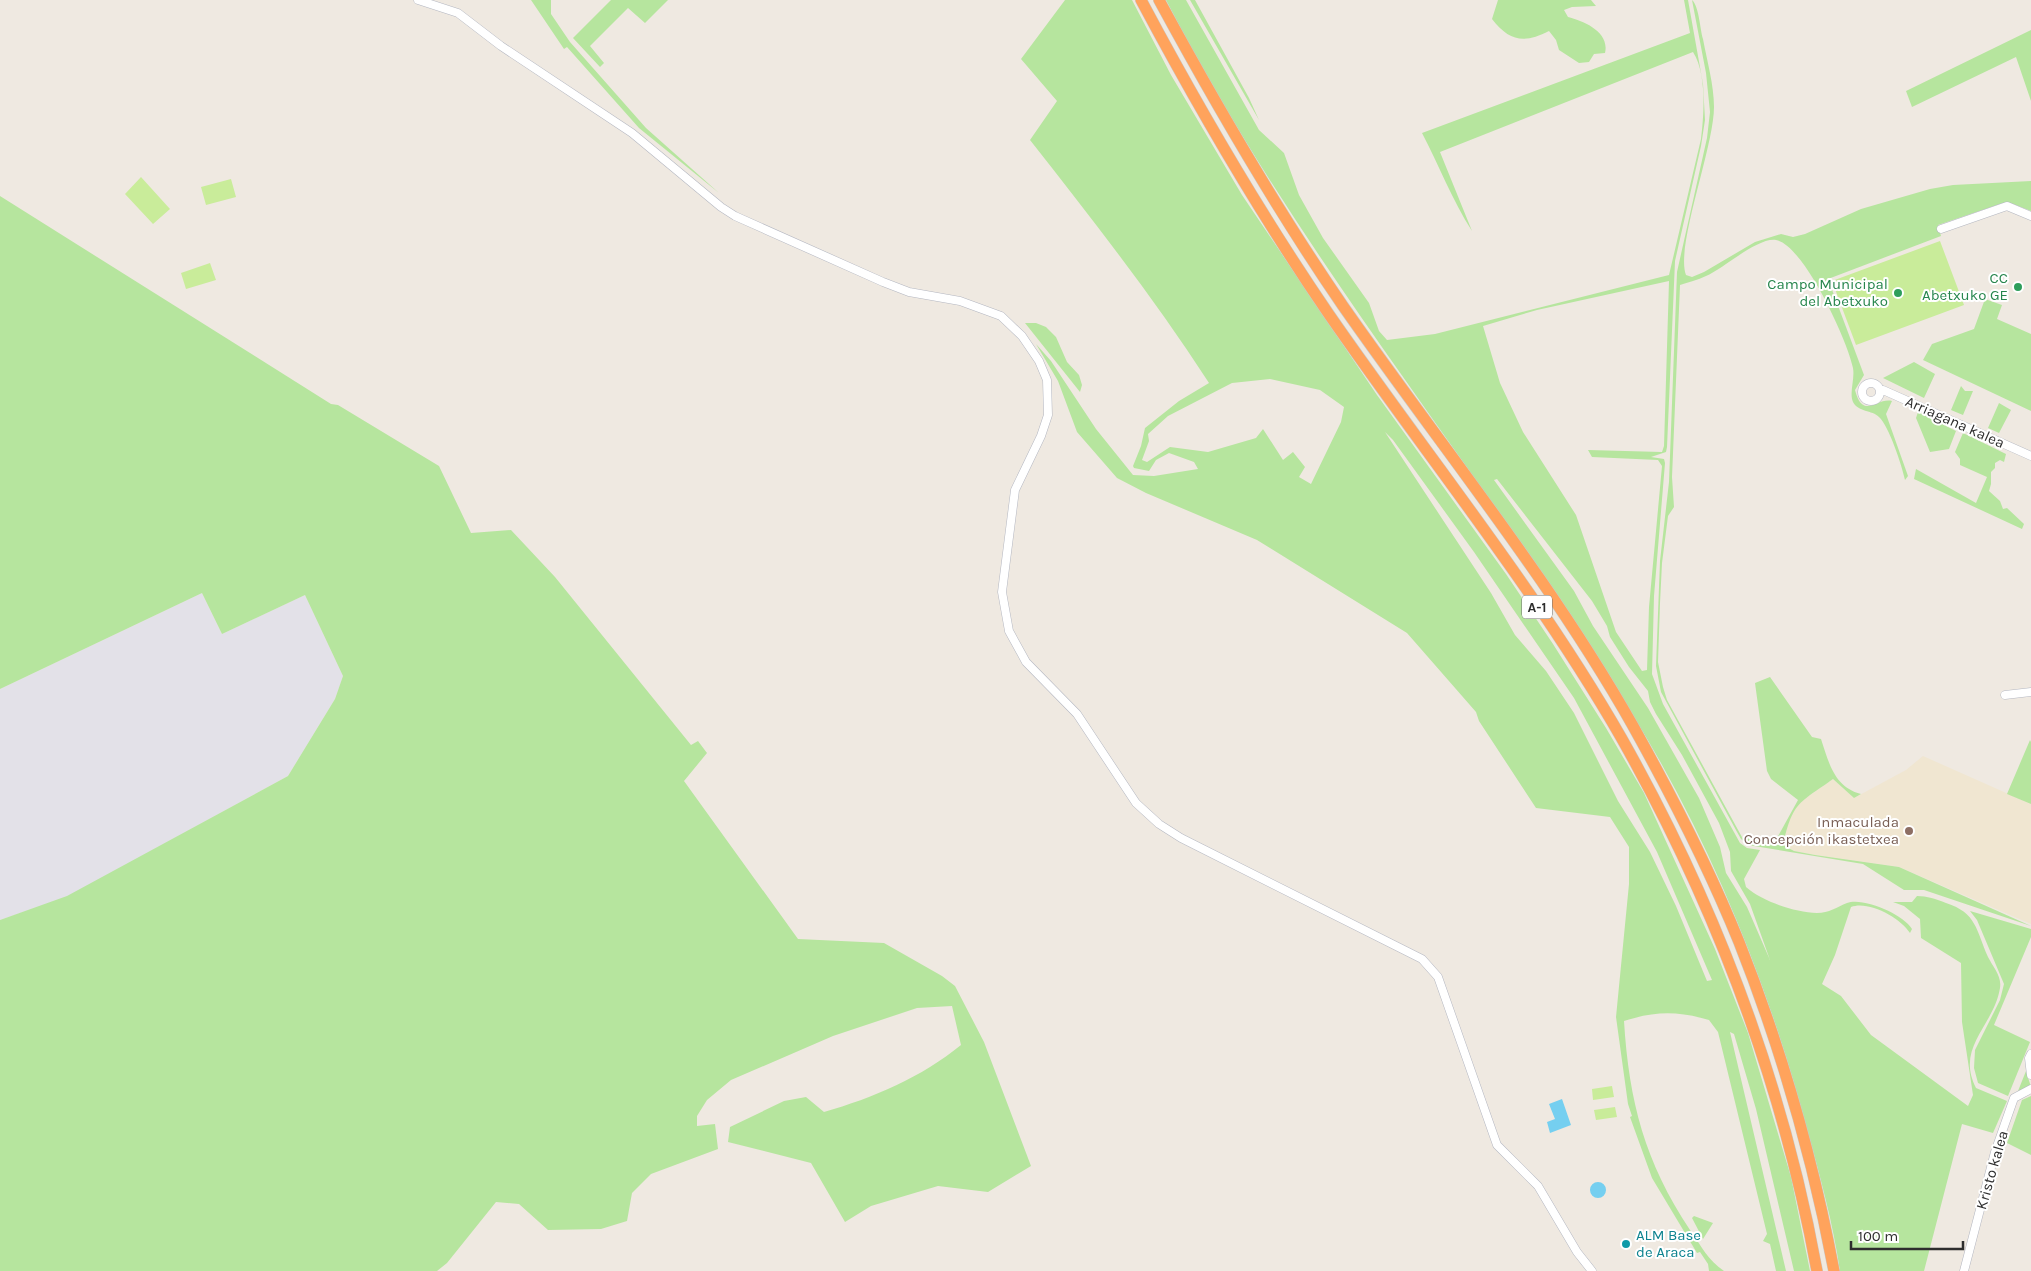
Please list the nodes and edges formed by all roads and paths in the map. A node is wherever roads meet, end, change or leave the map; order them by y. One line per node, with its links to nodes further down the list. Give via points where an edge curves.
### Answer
1 (418, 0): 6 (street, via 458,13 501,46 632,133 728,212)
2 (1141, 0): 18 (highway, A-1, via 1185,83 1267,222 1562,644 1646,783 1698,891 1744,1002 1787,1137)
3 (1159, 0): 19 (highway, A-1, via 1207,89 1282,214 1579,638 1632,725 1689,833 1739,941 1800,1121)
4 (2031, 216): 5 (street, via 2007,206)
5 (1941, 229)
6 (823, 254): 7 (street); 8 (street)
7 (820, 262)
8 (881, 281): 9 (street); 17 (street, via 909,292 960,301 1001,316 1022,336 1048,380 1048,415 1014,490 1002,592 1009,630 1026,662 1077,714 1136,803 1159,824 1422,959 1438,977 1497,1145 1538,1186)
9 (878, 290)
10 (1880, 391): 11 (street, Arriagana kalea)
11 (2031, 456)
12 (2031, 692): 13 (street)
13 (2005, 695)
14 (2030, 1056): 15 (street)
15 (2031, 1075)
16 (2031, 1089): 20 (street, Kristo kalea, via 2014,1098 1995,1152)
17 (1592, 1271)
18 (1817, 1271)
19 (1834, 1271)
20 (1964, 1271)

